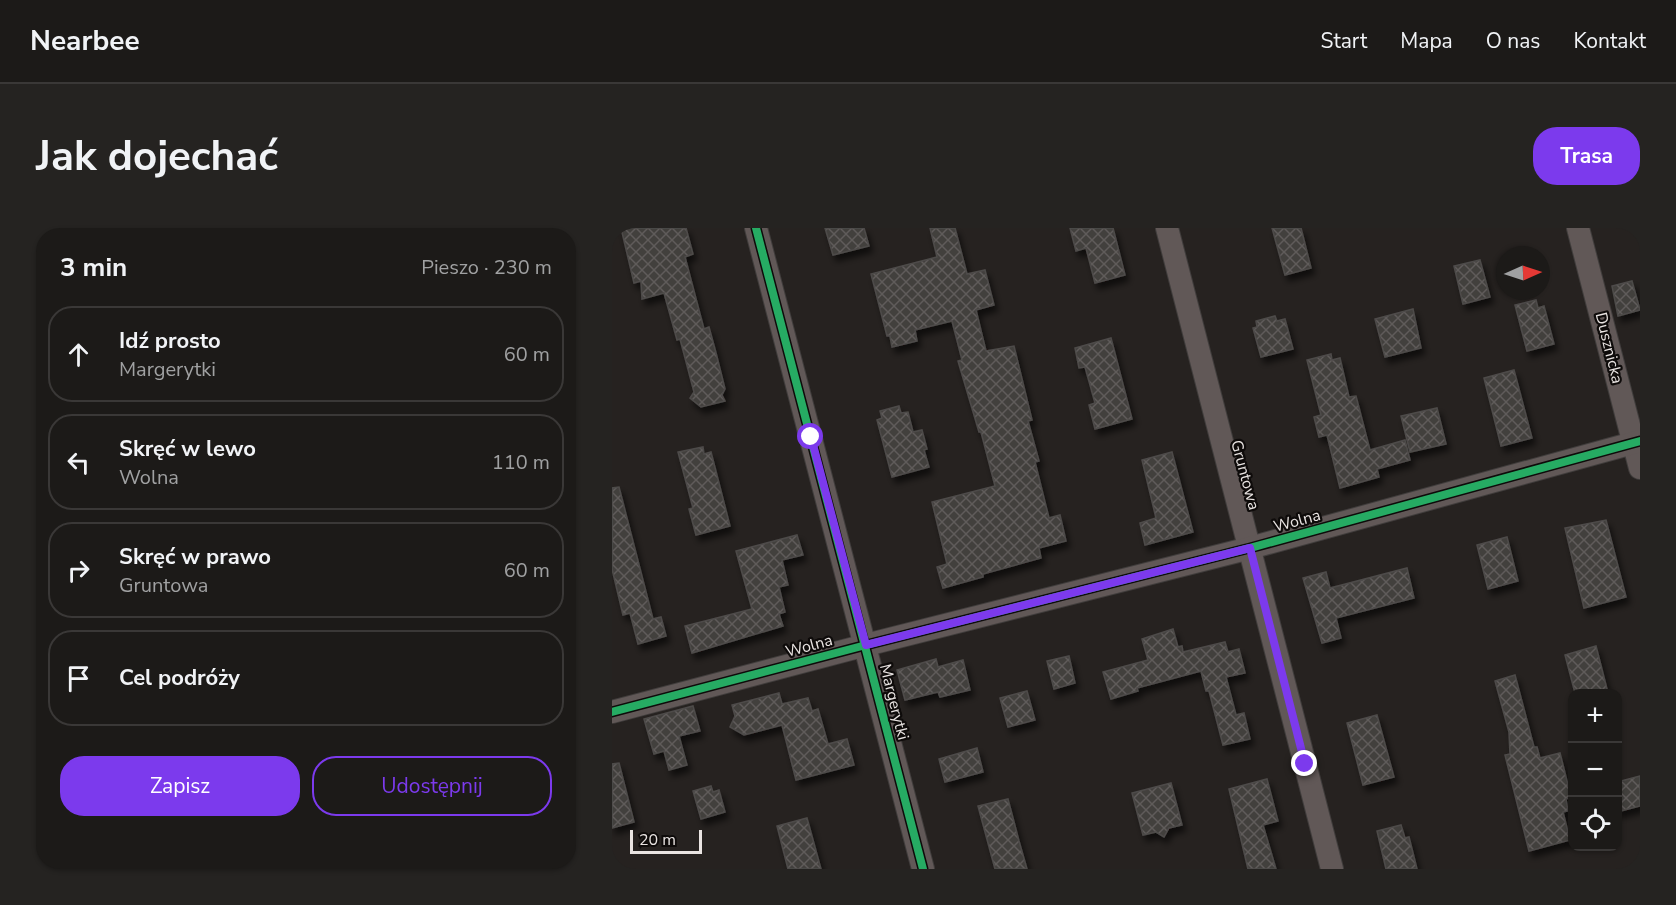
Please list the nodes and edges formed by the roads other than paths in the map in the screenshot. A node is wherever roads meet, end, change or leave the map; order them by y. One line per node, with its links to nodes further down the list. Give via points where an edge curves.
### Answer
1 (756, 228): 7 (street, Margerytki)
2 (1167, 228): 6 (street, Gruntowa)
3 (1578, 228): 4 (street, Dusznicka)
4 (1637, 442): 5 (street, Dusznicka); 6 (street, Wolna)
5 (1640, 468)
6 (1250, 548): 7 (street, Wolna); 10 (street, Gruntowa)
7 (866, 645): 8 (street, Wolna); 9 (street, Margerytki)
8 (612, 712)
9 (923, 869)
10 (1332, 869)

